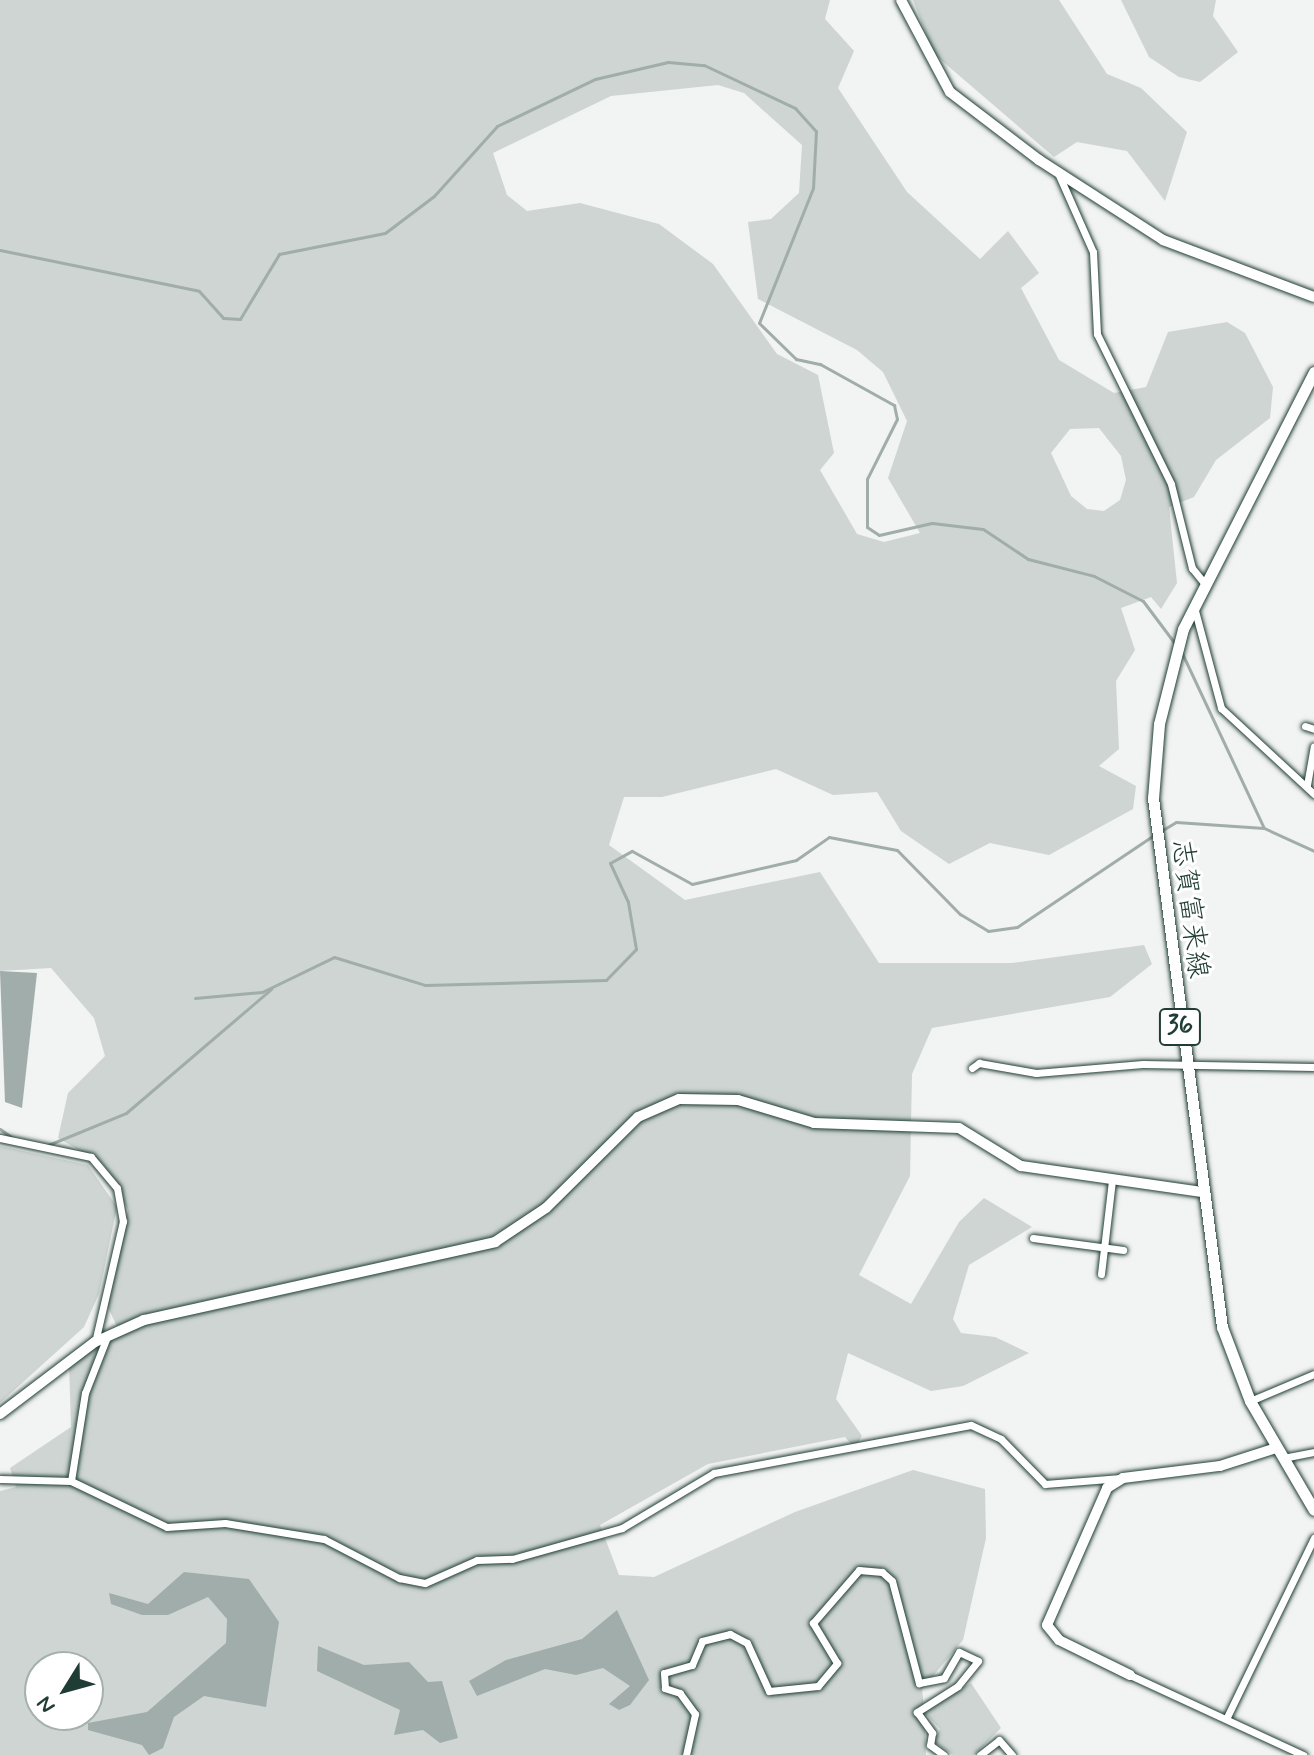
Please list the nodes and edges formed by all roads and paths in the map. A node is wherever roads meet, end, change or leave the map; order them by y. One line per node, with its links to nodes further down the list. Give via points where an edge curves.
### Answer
1 (901, 0): 2 (street, via 950,92)
2 (1058, 173): 3 (street, via 1163,240); 5 (street, via 1092,245 1097,334 1171,484 1192,568)
3 (1314, 297)
4 (1314, 372): 5 (main road, 志賀富来線 / 36)
5 (1205, 584): 6 (main road, 志賀富来線 / 36)
6 (1194, 607): 8 (street, via 1229,721); 12 (main road, 志賀富来線 / 36, via 1170,674 1155,756 1156,844)
7 (1314, 747): 8 (street)
8 (1307, 785): 9 (street)
9 (1314, 794)
10 (1314, 1067): 12 (street)
11 (972, 1068): 12 (street, via 979,1063 1036,1073 1143,1064)
12 (1185, 1070): 15 (main road, 志賀富来線 / 36)
13 (0, 1138): 21 (street, via 91,1157 117,1188 123,1221)
14 (1112, 1180): 15 (street); 17 (street); 20 (street, via 1021,1166 959,1128 814,1123 738,1100 679,1099 638,1117 546,1208 495,1242 167,1313)
15 (1202, 1192): 23 (main road, 志賀富来線 / 36, via 1222,1327)
16 (1033, 1238): 17 (street)
17 (1105, 1247): 18 (street); 19 (street)
18 (1123, 1250)
19 (1101, 1274)
20 (109, 1333): 21 (street); 29 (street, via 85,1393)
21 (95, 1342): 24 (street)
22 (1314, 1374): 23 (street)
23 (1250, 1401): 26 (main road, 志賀富来線 / 36)
24 (0, 1414)
25 (1314, 1452): 26 (street)
26 (1279, 1453): 27 (street); 30 (main road, 志賀富来線 / 36)
27 (1123, 1478): 29 (street, via 1045,1484 1001,1439 971,1425 714,1473 622,1528 512,1559 477,1560 425,1583 399,1578 324,1539 225,1523 167,1527); 32 (street, via 1104,1492 1046,1619 1059,1640)
28 (0, 1479): 29 (street)
29 (71, 1481)
30 (1314, 1510)
31 (1314, 1538): 33 (street)
32 (1130, 1675): 33 (street)
33 (1227, 1717): 38 (street)
34 (686, 1755): 35 (street, via 695,1714 680,1693 665,1688 664,1673 692,1665 702,1641 730,1634 747,1643 769,1691 818,1686 837,1663 813,1623 859,1570 882,1572 892,1581 919,1683 944,1678 959,1652 978,1661 958,1686 917,1712 930,1728 930,1745)
35 (944, 1755)
36 (980, 1755): 37 (street, via 999,1740)
37 (1012, 1755)
38 (1303, 1755)

